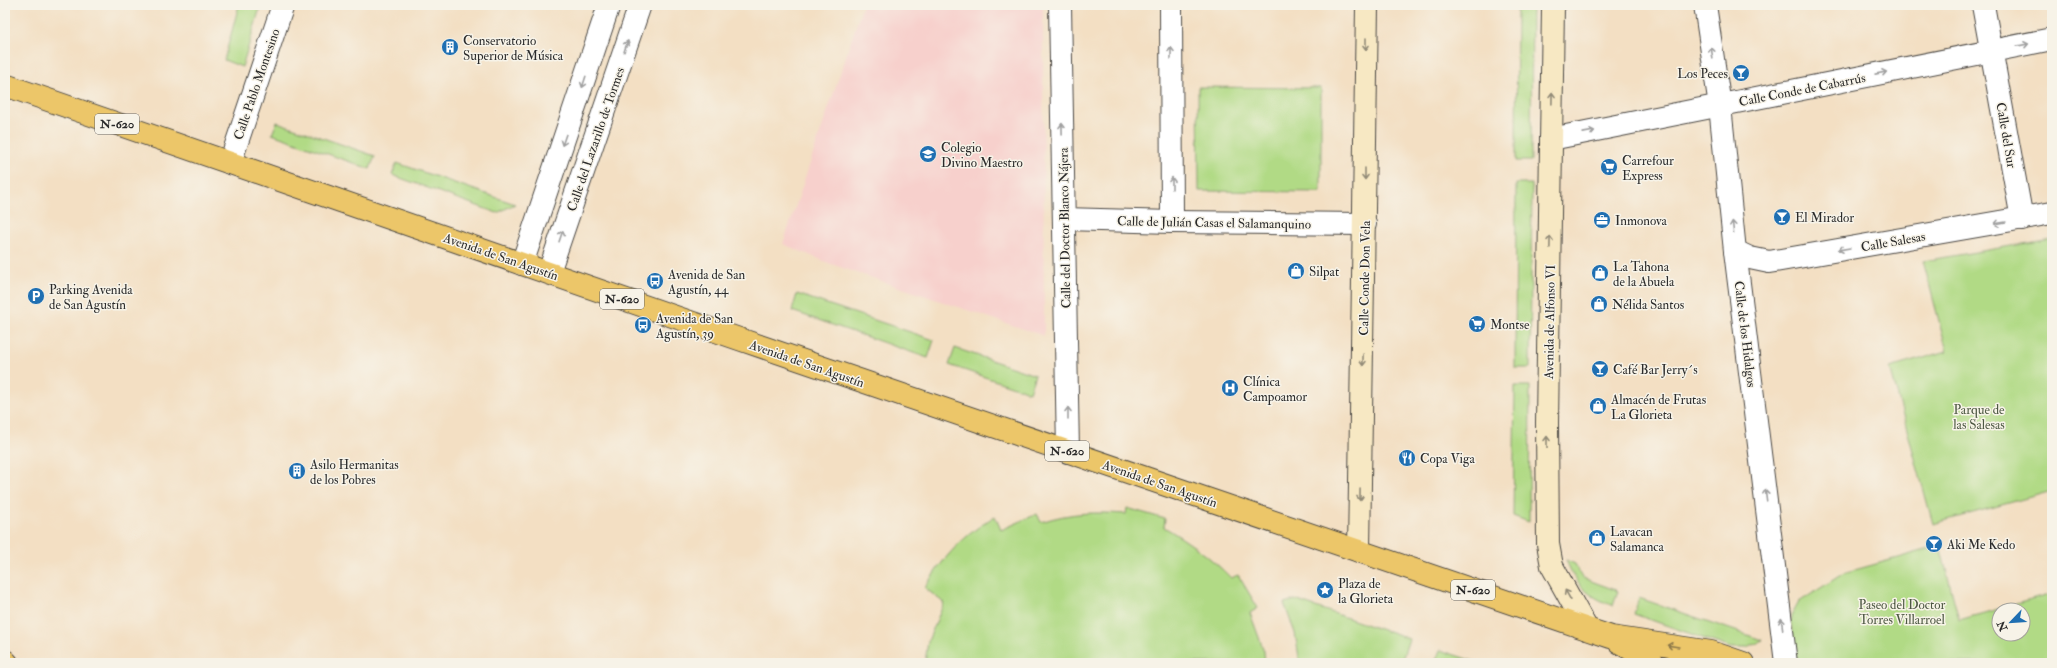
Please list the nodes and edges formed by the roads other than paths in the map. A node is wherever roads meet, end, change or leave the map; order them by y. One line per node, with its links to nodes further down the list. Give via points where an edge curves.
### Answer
1 (283, 5): 15 (street, Calle Pablo Montesino)
2 (609, 5): 22 (street, one-way to 22)
3 (640, 5): 23 (street, Calle del Lazarillo de Tormes, one-way to 3)
4 (1060, 5): 17 (street, Calle del Doctor Blanco Nájera, one-way to 4)
5 (1171, 5): 19 (street, one-way to 5)
6 (1367, 5): 20 (main road, Calle Conde Don Vela, one-way to 20)
7 (1553, 5): 14 (main road, Avenida de Alfonso VI, one-way to 7)
8 (1705, 5): 13 (street, Calle de los Hidalgos, one-way to 8)
9 (1983, 5): 11 (street, Calle del Sur)
10 (2052, 39): 11 (street, Calle Conde de Cabarrús, one-way to 10)
11 (1992, 51): 13 (street, Calle Conde de Cabarrús, one-way to 11); 18 (street, Calle del Sur)
12 (5, 85): 15 (highway, Avenida de San Agustín / N-620)
13 (1720, 106): 14 (street, Calle Conde de Cabarrús, one-way to 13); 21 (street, Calle de los Hidalgos, one-way to 13)
14 (1551, 140): 26 (main road, Avenida de Alfonso VI, one-way to 14, via 1552,566 1548,544)
15 (230, 163): 22 (highway, Avenida de San Agustín / N-620)
16 (2052, 213): 18 (street, Calle Salesas)
17 (1064, 219): 19 (street, Calle de Julián Casas el Salamanquino); 24 (street, Calle del Doctor Blanco Nájera, one-way to 17)
18 (2022, 219): 21 (street, Calle Salesas, one-way to 21, via 1769,262 1750,258)
19 (1172, 222): 20 (street, Calle de Julián Casas el Salamanquino)
20 (1365, 224): 25 (main road, Calle Conde Don Vela, one-way to 25)
21 (1735, 251): 30 (street, Calle de los Hidalgos, one-way to 21)
22 (522, 264): 23 (highway, Avenida de San Agustín / N-620)
23 (549, 272): 24 (highway, Avenida de San Agustín / N-620)
24 (1068, 452): 25 (highway, Avenida de San Agustín / N-620)
25 (1359, 551): 26 (highway, Avenida de San Agustín / N-620)
26 (1587, 630): 27 (highway, Avenida de San Agustín / N-620)
27 (1611, 637): 28 (highway, Avenida de San Agustín / N-620); 29 (highway, Avenida de San Agustín / N-620, one-way to 27, via 1711,652)
28 (1653, 663)
29 (1743, 663)
30 (1786, 663)

